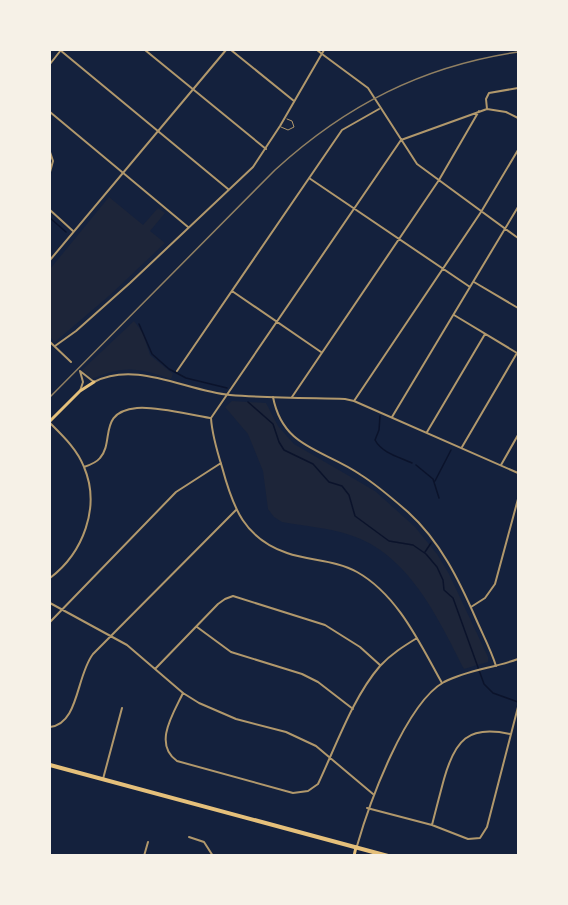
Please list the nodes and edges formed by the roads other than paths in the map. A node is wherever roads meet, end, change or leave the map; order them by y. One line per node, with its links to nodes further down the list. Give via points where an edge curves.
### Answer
1 (61, 50): 10 (street); 21 (street)
2 (145, 50): 12 (street)
3 (226, 50): 12 (street)
4 (231, 50): 13 (street)
5 (317, 50): 9 (street)
6 (324, 50): 9 (street)
7 (357, 50): 8 (street)
8 (374, 50)
9 (322, 54): 13 (street); 14 (street, via 368,88)
10 (50, 64)
11 (519, 88): 15 (street, via 489,93)
12 (192, 89): 21 (street); 23 (street)
13 (294, 101): 18 (street)
14 (379, 109): 22 (street); 28 (street, via 342,130)
15 (487, 109): 16 (street); 19 (street)
16 (479, 111): 22 (street); 29 (street)
17 (50, 112): 27 (street)
18 (285, 118): 20 (street); 20 (lane, via 294,127 288,130)
19 (519, 118)
20 (280, 126): 23 (street)
21 (158, 130): 27 (street); 30 (street)
22 (401, 140): 29 (street, via 417,164); 32 (street)
23 (266, 148): 30 (street, via 253,167)
24 (519, 150): 34 (street)
25 (50, 152): 26 (street)
26 (50, 172)
27 (123, 173): 35 (street); 37 (street)
28 (309, 178): 32 (street); 44 (street)
29 (438, 180): 34 (street); 39 (street)
30 (228, 189): 35 (street)
31 (519, 207): 36 (street)
32 (354, 208): 39 (street); 47 (street)
33 (50, 210): 37 (street)
34 (481, 212): 36 (street); 41 (street)
35 (188, 227): 50 (street, via 76,331)
36 (505, 230): 38 (street); 42 (street)
37 (73, 231): 40 (street)
38 (519, 238)
39 (399, 239): 41 (street); 51 (street)
40 (50, 260)
41 (443, 269): 43 (street); 59 (street)
42 (474, 282): 43 (street); 45 (street)
43 (470, 287): 46 (street)
44 (232, 291): 47 (street); 53 (street)
45 (519, 308)
46 (454, 315): 48 (street); 60 (street)
47 (277, 322): 51 (street); 56 (street)
48 (486, 334): 63 (street); 65 (street, via 517,353)
49 (50, 342): 50 (street)
50 (54, 346): 52 (street)
51 (321, 352): 58 (street)
52 (71, 362)
53 (177, 371)
54 (94, 382): 55 (main road); 55 (street, via 80,371); 56 (street, via 130,375)
55 (80, 391): 62 (main road)
56 (227, 395): 57 (street); 61 (street)
57 (273, 397): 58 (street); 74 (street, via 281,423 296,440 360,474 409,513 445,557)
58 (291, 398): 59 (street)
59 (354, 401): 60 (street)
60 (392, 417): 63 (street)
61 (212, 418): 66 (street); 68 (street, via 145,407 124,411 110,422 100,459)
62 (50, 422): 68 (street, via 74,448)
63 (427, 432): 65 (street)
64 (519, 435): 67 (street)
65 (462, 447): 67 (street)
66 (221, 463): 71 (street); 75 (street, via 176,492)
67 (501, 465): 69 (street)
68 (84, 467): 72 (street, via 90,506 85,533 68,562)
69 (519, 473)
70 (519, 498): 74 (street, via 495,584 485,598)
71 (236, 510): 78 (street); 79 (street, via 250,532 274,548 357,572 400,611)
72 (50, 578)
73 (50, 603): 75 (street)
74 (471, 607): 82 (street)
75 (62, 609): 76 (street); 78 (street)
76 (50, 622)
77 (197, 627): 81 (street, via 233,596 325,625); 83 (street); 88 (street, via 231,652 318,682)
78 (111, 636): 83 (street); 89 (street, via 86,663 68,718)
79 (417, 638): 81 (street); 84 (street)
80 (519, 659): 82 (street)
81 (380, 665): 88 (street)
82 (496, 666): 84 (street)
83 (155, 669): 85 (street)
84 (442, 683): 94 (street, via 417,708)
85 (183, 693): 91 (street, via 217,712 297,736); 91 (street, via 165,740 169,754 177,761 302,793 318,784)
86 (122, 708): 93 (street)
87 (518, 708): 90 (street)
88 (353, 709): 91 (street)
89 (50, 727)
90 (511, 734): 96 (street, via 479,732 458,744 450,758); 96 (street, via 487,827 480,838 468,839)
91 (331, 757): 94 (street)
92 (50, 765): 93 (highway)
93 (103, 778): 99 (highway)
94 (373, 794): 95 (street)
95 (367, 808): 96 (street); 99 (street)
96 (432, 825)
97 (189, 837): 101 (street, via 204,842)
98 (148, 842): 100 (street)
99 (356, 847): 102 (main road); 103 (highway)
100 (144, 855)
101 (213, 855)
102 (354, 855)
103 (388, 855)

